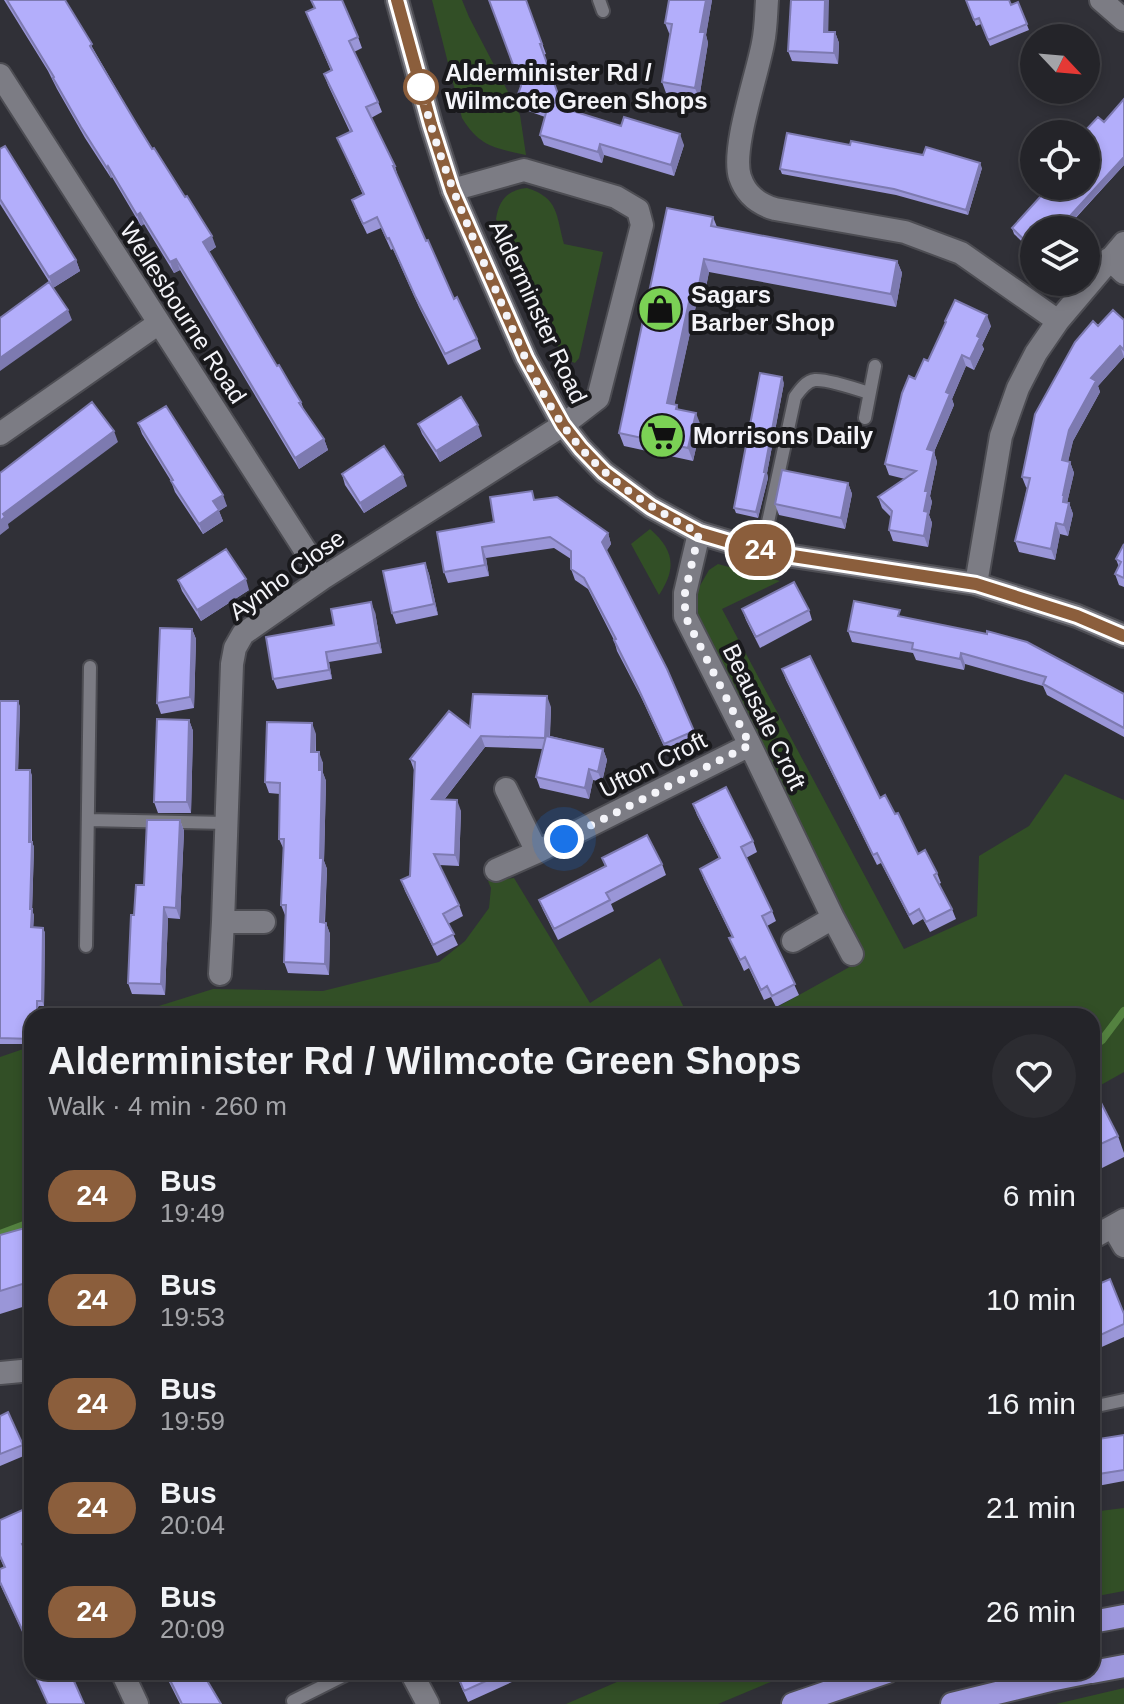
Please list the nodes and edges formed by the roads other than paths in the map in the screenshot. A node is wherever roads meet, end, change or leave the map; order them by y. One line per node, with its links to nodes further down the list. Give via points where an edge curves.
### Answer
1 (397, 0): 6 (street, Alderminster Road)
2 (767, 0): 8 (street, via 738,153 747,193 760,205 905,232 961,253)
3 (1101, 0): 4 (street)
4 (1124, 20)
5 (0, 75): 9 (street, Wellesbourne Road)
6 (452, 190): 13 (street, Alderminster Road, via 526,358); 13 (street, Aynho Close, via 524,170 616,197 638,210 642,225 598,398)
7 (1119, 258): 8 (street)
8 (1058, 321): 18 (street, via 1018,388 1001,436)
9 (159, 323): 14 (street); 17 (street, Wellesbourne Road)
10 (875, 366): 11 (lane)
11 (869, 393): 12 (lane); 16 (lane, via 814,380 795,397)
12 (865, 418)
13 (563, 425): 15 (street, Alderminster Road, via 614,479); 17 (street, Aynho Close)
14 (0, 434)
15 (699, 533): 16 (street, Alderminster Road); 21 (street, Beausale Croft, via 685,616)
16 (762, 550): 18 (street, Alderminster Road)
17 (323, 578): 24 (street, Aynho Close, via 243,634 235,648)
18 (976, 584): 19 (street, Alderminster Road)
19 (1124, 636)
20 (90, 667): 23 (lane)
21 (750, 745): 25 (street, Ufton Croft); 27 (street, Beausale Croft)
22 (506, 789): 25 (street)
23 (88, 820): 24 (lane); 31 (lane)
24 (226, 823): 28 (street, Aynho Close)
25 (537, 852): 26 (street, Ufton Croft)
26 (496, 870)
27 (833, 918): 30 (street); 32 (street, Beausale Croft)
28 (223, 922): 29 (street); 33 (street, Aynho Close)
29 (264, 922)
30 (793, 941)
31 (86, 946)
32 (852, 954)
33 (220, 974)
34 (1120, 1231): 35 (street)
35 (1100, 1236)
36 (24, 1371): 37 (street)
37 (0, 1373)
38 (1124, 1400): 39 (lane)
39 (1100, 1405)
40 (1124, 1616): 41 (highway)
41 (1100, 1620)
42 (1124, 1666): 43 (highway)
43 (1100, 1670)
44 (126, 1680): 50 (street)
45 (335, 1680): 49 (lane)
46 (415, 1680): 51 (street)
47 (864, 1680): 52 (highway)
48 (1050, 1680): 53 (highway)
49 (293, 1701)
50 (137, 1704)
51 (428, 1704)
52 (793, 1704)
53 (952, 1704)

